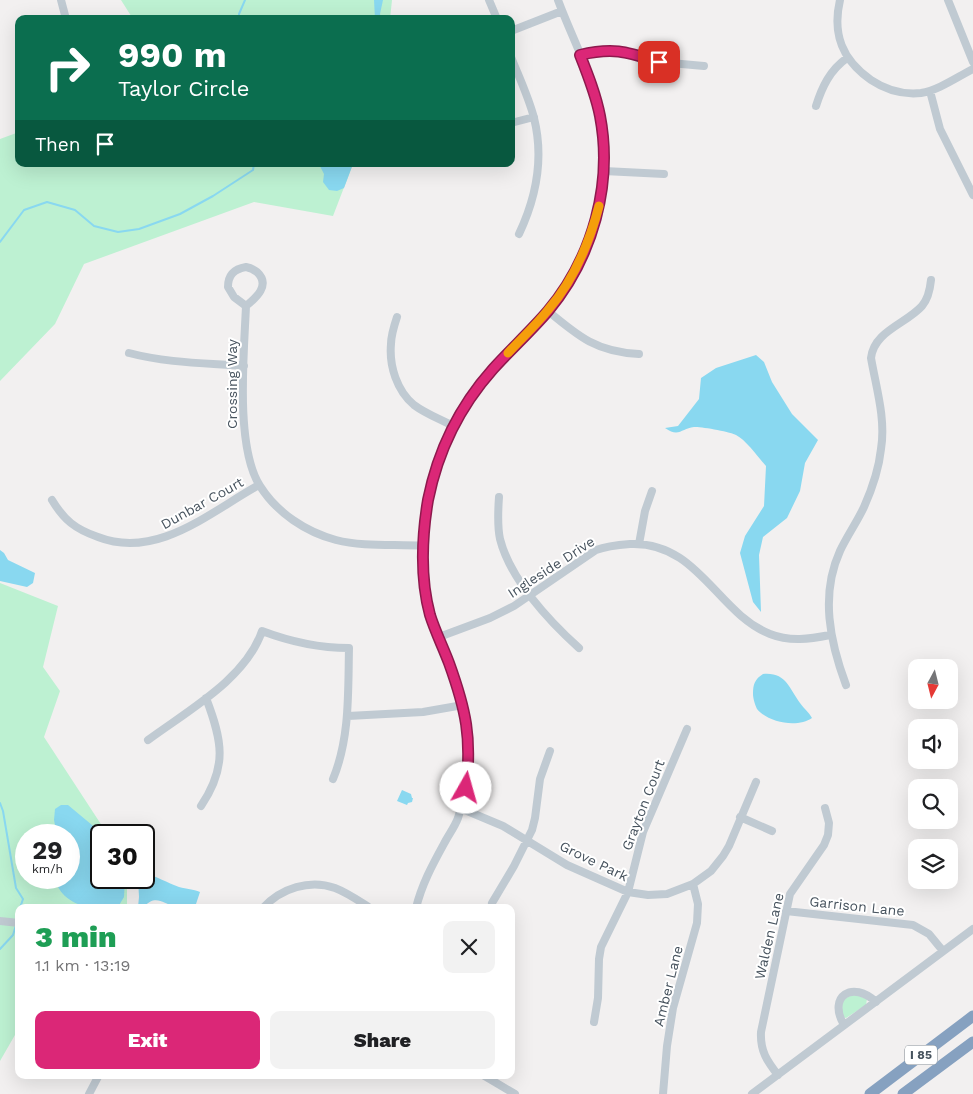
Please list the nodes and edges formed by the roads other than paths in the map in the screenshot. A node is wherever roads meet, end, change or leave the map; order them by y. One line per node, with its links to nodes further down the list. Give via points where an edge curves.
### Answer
1 (61, 0): 7 (street)
2 (489, 0): 8 (street)
3 (558, 0): 6 (street)
4 (840, 0): 11 (street, via 837,25)
5 (948, 0): 12 (street)
6 (562, 11): 9 (street); 10 (street)
7 (65, 15)
8 (495, 15)
9 (515, 29)
10 (580, 55): 13 (street, via 623,51 659,62); 20 (street, via 600,116)
11 (847, 58): 16 (street, via 863,74 886,89 908,93); 17 (street, via 832,70)
12 (973, 62)
13 (704, 66)
14 (515, 67): 18 (street)
15 (973, 69): 16 (street)
16 (930, 91): 22 (street, via 940,129)
17 (816, 106)
18 (534, 117): 19 (street); 23 (street, via 538,143 537,175 529,213)
19 (515, 122)
20 (604, 171): 21 (street); 26 (street, via 599,205 586,248)
21 (664, 174)
22 (973, 195)
23 (519, 234)
24 (931, 280): 39 (street, via 922,306 878,340 872,352 882,422 882,447 864,507 833,570)
25 (246, 306): 25 (street, via 260,293 263,282 252,268 246,267 231,275 228,287 234,297); 30 (street, Crossing Way)
26 (548, 311): 29 (street, via 596,346); 31 (street, via 492,370)
27 (397, 317): 31 (street, via 390,342 397,381 416,406)
28 (128, 353): 30 (street, via 177,362)
29 (639, 354)
30 (244, 366): 32 (street, Crossing Way, via 245,436)
31 (452, 426): 37 (street, via 433,480)
32 (259, 485): 35 (street, Dunbar Court, via 181,531 138,543 106,540 87,533 64,518); 37 (street, Crossing Way, via 296,522 325,536 357,543)
33 (652, 491): 36 (street)
34 (499, 497): 38 (street, via 497,520 500,540 516,575)
35 (52, 500)
36 (639, 544): 38 (street, Ingleside Drive, via 596,550); 39 (street, Ingleside Drive, via 667,552 686,562 743,617 770,634 795,639)
37 (424, 546): 40 (street, via 426,596)
38 (531, 595): 40 (street, Ingleside Drive, via 490,618); 41 (street, via 557,628)
39 (830, 635): 42 (street)
40 (438, 636): 44 (street)
41 (579, 648)
42 (846, 685)
43 (206, 698): 45 (street, via 247,659 258,644 262,631 311,646 349,648); 47 (street); 51 (street, via 218,732 220,757 214,782)
44 (463, 705): 45 (street, via 422,712); 52 (street, via 469,748 466,788)
45 (348, 716): 49 (street)
46 (687, 728): 58 (street, Grayton Court, via 642,832)
47 (148, 740)
48 (550, 751): 56 (street, via 540,779 535,818)
49 (334, 779)
50 (756, 782): 54 (street, Grove Park)
51 (201, 806)
52 (460, 808): 56 (street, Grove Park, via 503,826); 63 (street, via 422,876); 64 (street, via 458,818 426,877)
53 (825, 808): 66 (street, Walden Lane, via 829,823 824,845 790,894)
54 (740, 817): 55 (street); 57 (street, Grove Park, via 722,856 711,871)
55 (772, 831)
56 (527, 841): 58 (street, Grove Park, via 567,865); 65 (street)
57 (693, 884): 58 (street, Grove Park, via 667,894 648,896); 81 (street, Amber Lane, via 698,904 697,923 673,1008)
58 (628, 892): 73 (street, Grayton Court, via 601,947)
59 (356, 899): 60 (street, via 332,887 305,885 284,892); 61 (street); 62 (street)
60 (267, 904)
61 (353, 904)
62 (364, 904)
63 (413, 904)
64 (417, 904)
65 (492, 904)
66 (786, 911): 70 (street, Garrison Lane, via 905,923 929,934); 76 (street, Walden Lane, via 760,1041 764,1057)
67 (0, 921): 68 (street)
68 (15, 923)
69 (973, 929): 70 (street)
70 (943, 951): 71 (street)
71 (876, 1002): 74 (street); 74 (street, via 864,992 843,996 838,1013)
72 (973, 1016): 83 (highway, I 85)
73 (594, 1022)
74 (844, 1026): 76 (street)
75 (973, 1042): 84 (highway, I 85)
76 (778, 1075): 82 (street)
77 (97, 1079): 79 (street)
78 (490, 1079): 80 (street)
79 (89, 1094)
80 (515, 1094)
81 (663, 1094)
82 (752, 1094)
83 (870, 1094)
84 (903, 1094)

